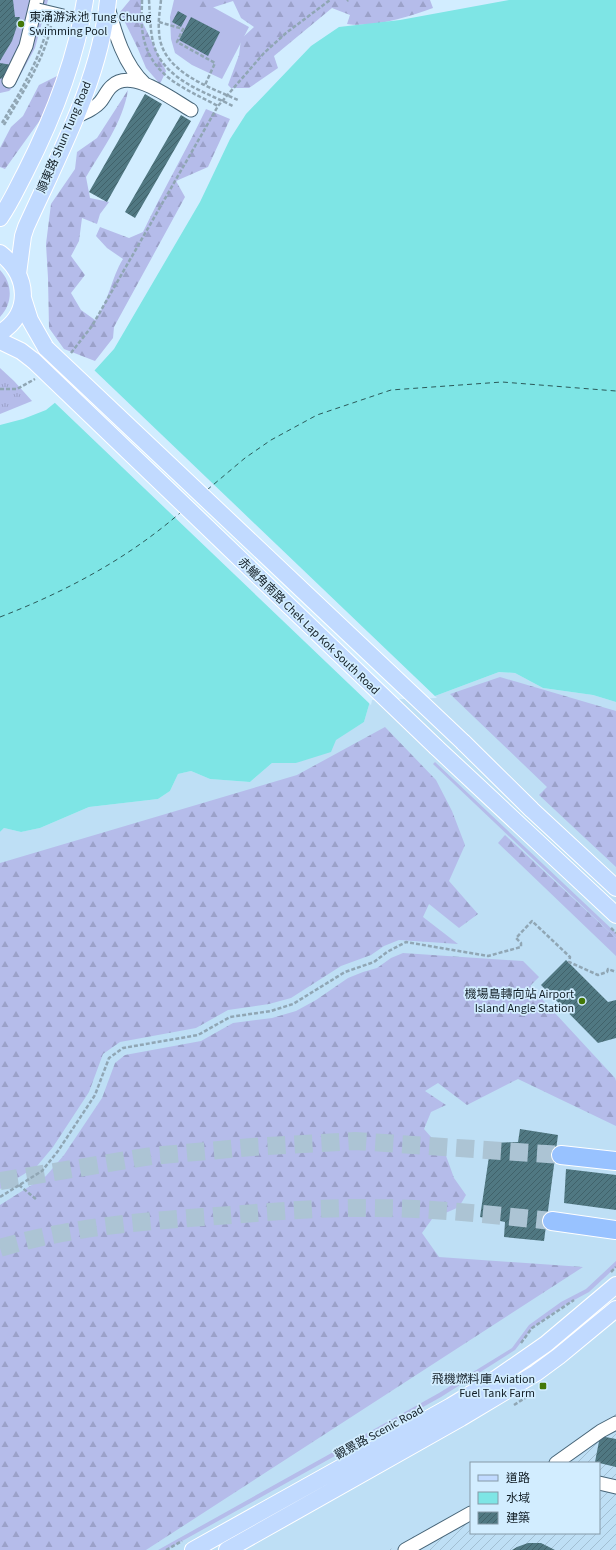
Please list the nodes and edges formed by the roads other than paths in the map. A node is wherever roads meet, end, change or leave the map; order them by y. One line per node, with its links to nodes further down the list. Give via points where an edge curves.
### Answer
1 (85, 0): 4 (main road, 順東路 Shun Tung Road)
2 (108, 3): 6 (lane, via 112,24 128,60); 8 (main road, 順東路 Shun Tung Road, via 94,65)
3 (37, 7): 4 (lane, bridge); 5 (lane, via 26,46)
4 (82, 20): 9 (main road, 順東路 Shun Tung Road, via 72,60 52,114 34,156)
5 (9, 81)
6 (145, 84): 7 (lane, via 177,107); 8 (lane, via 129,79 118,82 112,85 101,102)
7 (191, 110)
8 (76, 117): 11 (main road, 順東路 Shun Tung Road, via 26,227)
9 (0, 218)
10 (0, 253): 11 (main road, via 8,259)
11 (18, 274): 12 (main road, 赤鱲角南路 Chek Lap Kok South Road)
12 (23, 298): 13 (main road, via 15,319); 15 (main road, 赤鱲角南路 Chek Lap Kok South Road, bridge, via 30,320 46,348)
13 (0, 334)
14 (0, 341): 16 (main road, 赤鱲角南路 Chek Lap Kok South Road, bridge, via 34,361 436,747)
15 (616, 888)
16 (616, 915)
17 (561, 1155): 18 (highway)
18 (616, 1161)
19 (552, 1221): 20 (highway)
20 (610, 1228)
21 (611, 1280): 28 (main road, 觀景路 Scenic Road, via 546,1344 497,1378 451,1406)
22 (616, 1309): 29 (main road, via 559,1356 530,1376)
23 (616, 1423): 24 (lane)
24 (557, 1462)
25 (600, 1483): 26 (lane)
26 (616, 1486)
27 (470, 1514): 30 (lane)
28 (189, 1545)
29 (232, 1549)
30 (405, 1550)

